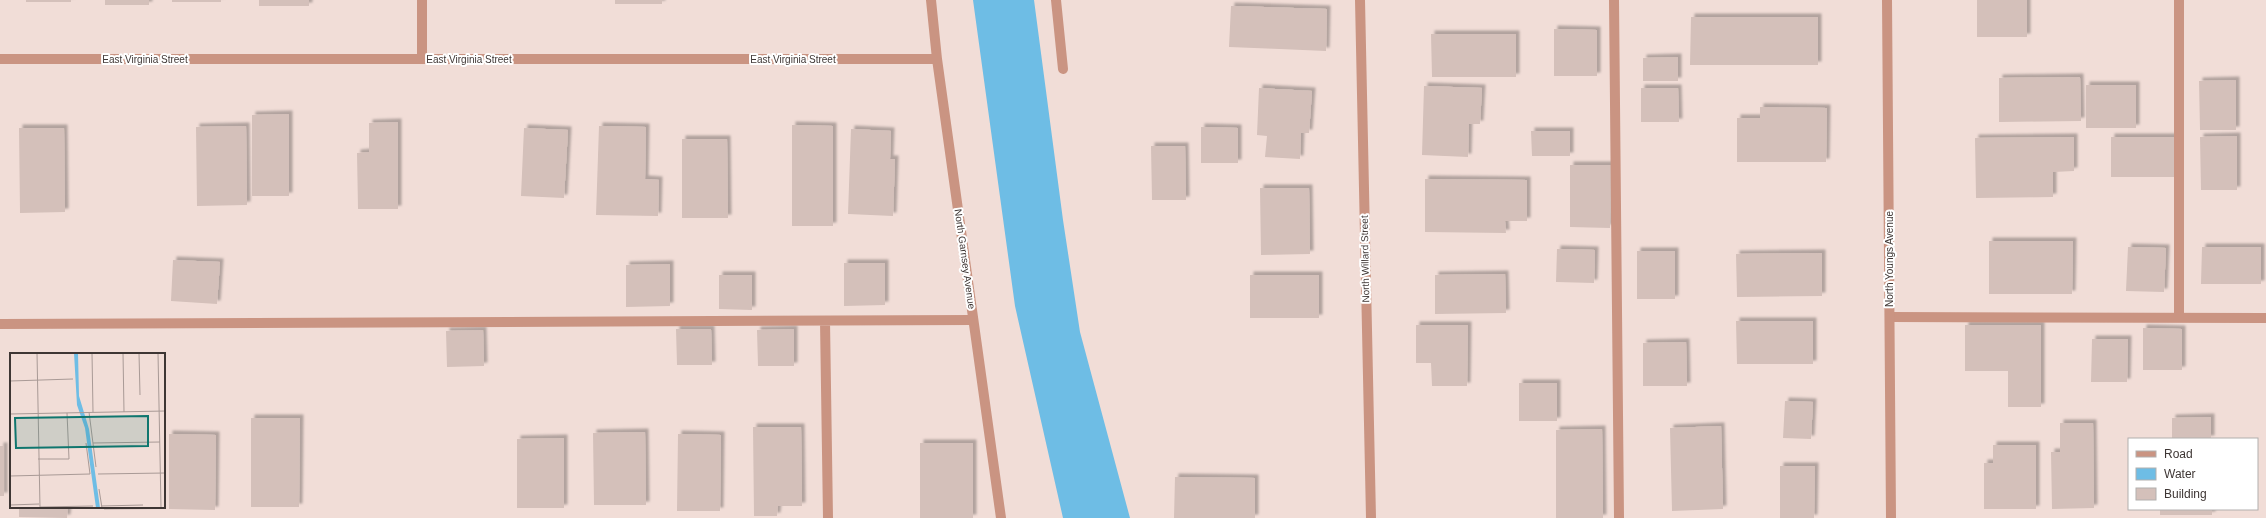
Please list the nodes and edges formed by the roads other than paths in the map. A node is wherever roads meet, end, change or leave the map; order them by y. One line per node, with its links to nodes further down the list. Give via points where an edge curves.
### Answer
1 (422, 0): 9 (street)
2 (931, 0): 10 (street, North Garnsey Avenue)
3 (1056, 0): 11 (street)
4 (1360, 0): 20 (street, North Willard Street)
5 (1614, 0): 21 (street)
6 (1887, 0): 12 (street, North Youngs Avenue)
7 (2179, 0): 13 (street)
8 (0, 59): 9 (street, East Virginia Street)
9 (422, 59): 10 (street, East Virginia Street)
10 (937, 60): 15 (street, North Garnsey Avenue)
11 (1063, 69)
12 (1890, 317): 13 (street); 22 (street, North Youngs Avenue)
13 (2179, 318): 14 (street)
14 (2266, 318)
15 (973, 320): 16 (street); 19 (street, North Garnsey Avenue)
16 (825, 321): 17 (street); 18 (street)
17 (0, 324)
18 (828, 518)
19 (1001, 518)
20 (1371, 518)
21 (1620, 518)
22 (1891, 518)

